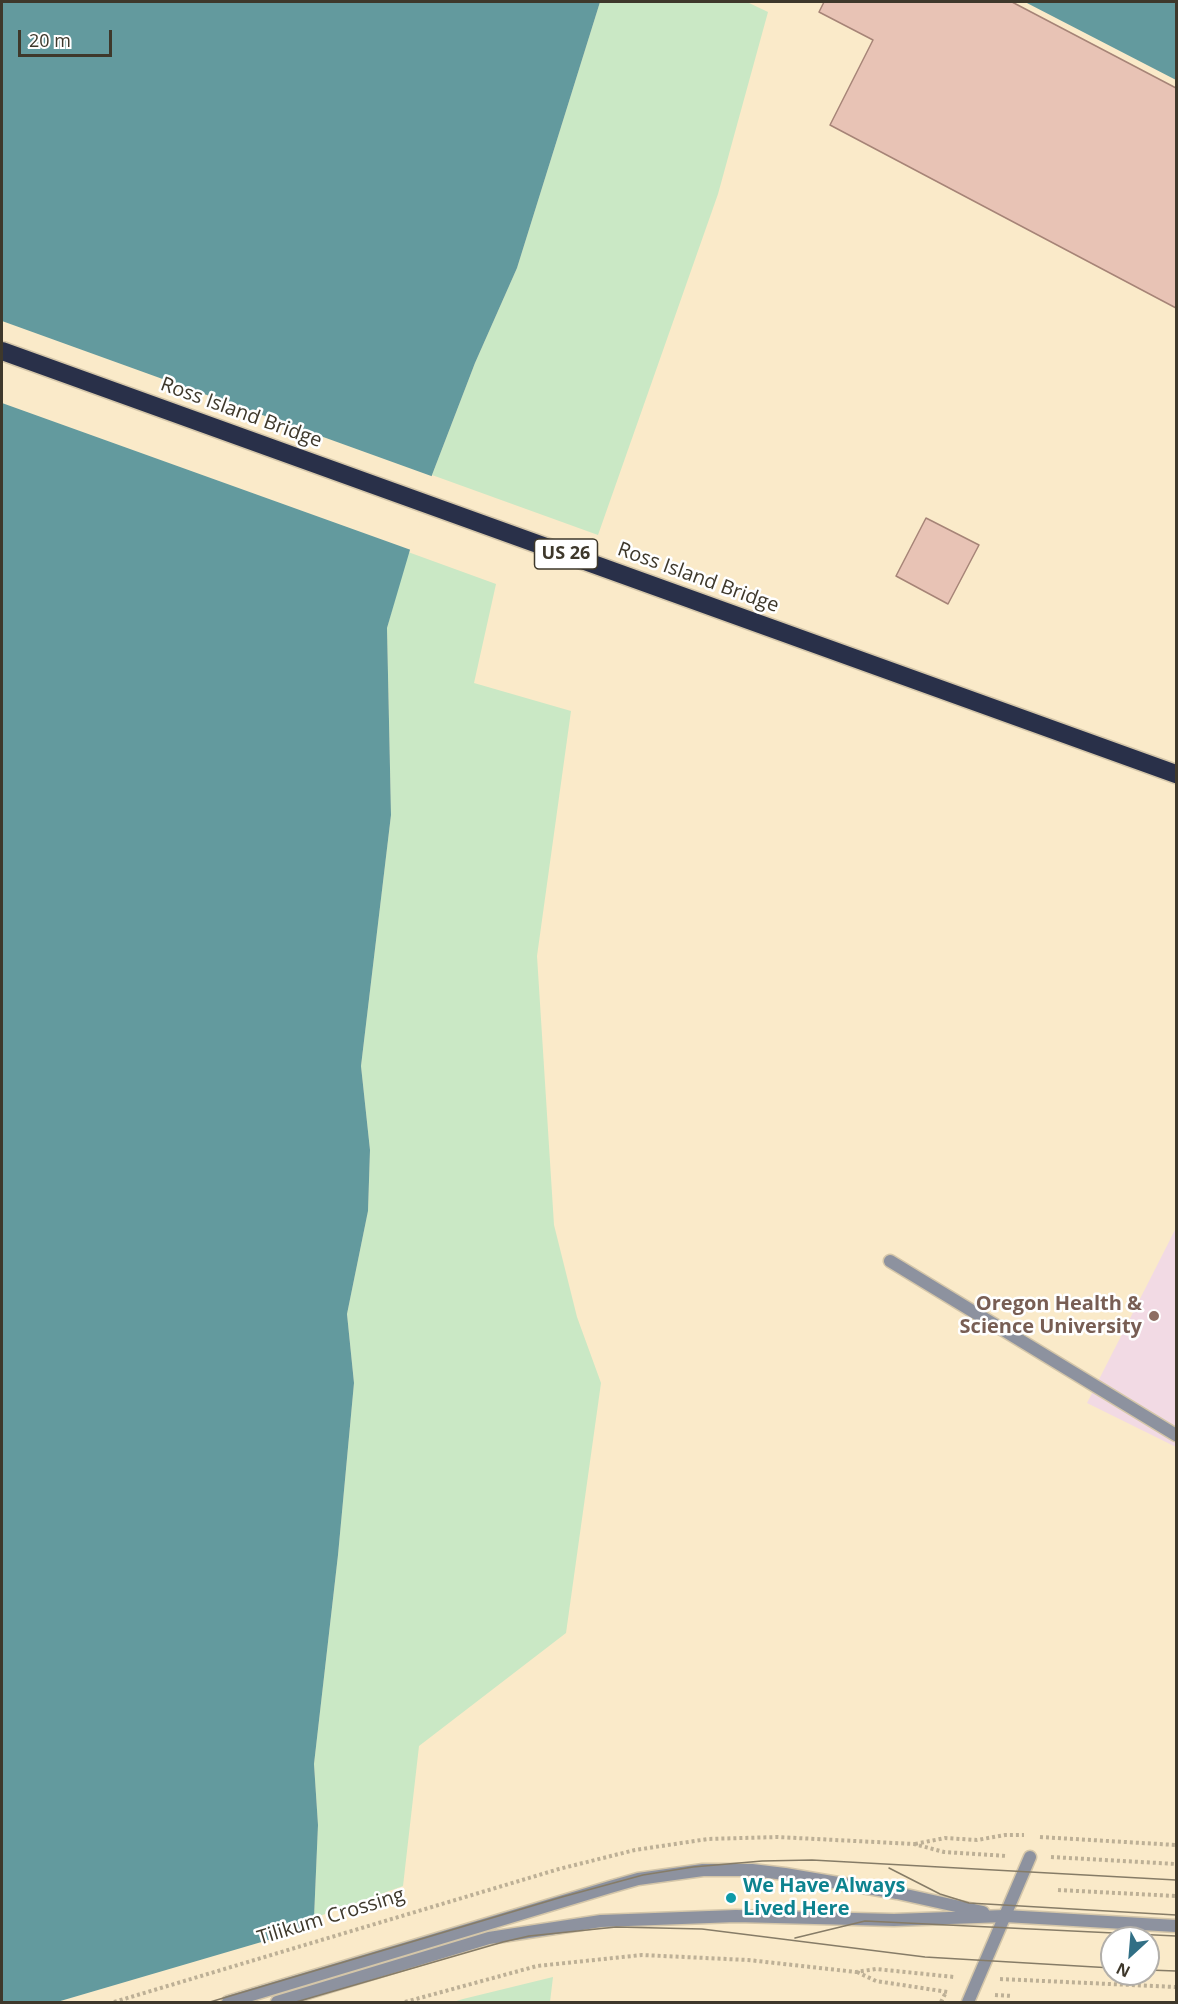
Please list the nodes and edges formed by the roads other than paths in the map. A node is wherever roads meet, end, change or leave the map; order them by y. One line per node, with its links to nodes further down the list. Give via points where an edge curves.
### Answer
1 (2, 351): 2 (highway, Ross Island Bridge / US 26)
2 (1176, 774)
3 (890, 1262): 4 (street)
4 (1176, 1435)
5 (1030, 1857): 6 (street)
6 (1005, 1916): 7 (street); 8 (street); 9 (street, via 897,1893 752,1870 703,1870 638,1880); 10 (street, via 894,1920 736,1916 566,1925 460,1945)
7 (1176, 1926)
8 (970, 1998)
9 (228, 2002)
10 (277, 2002)

